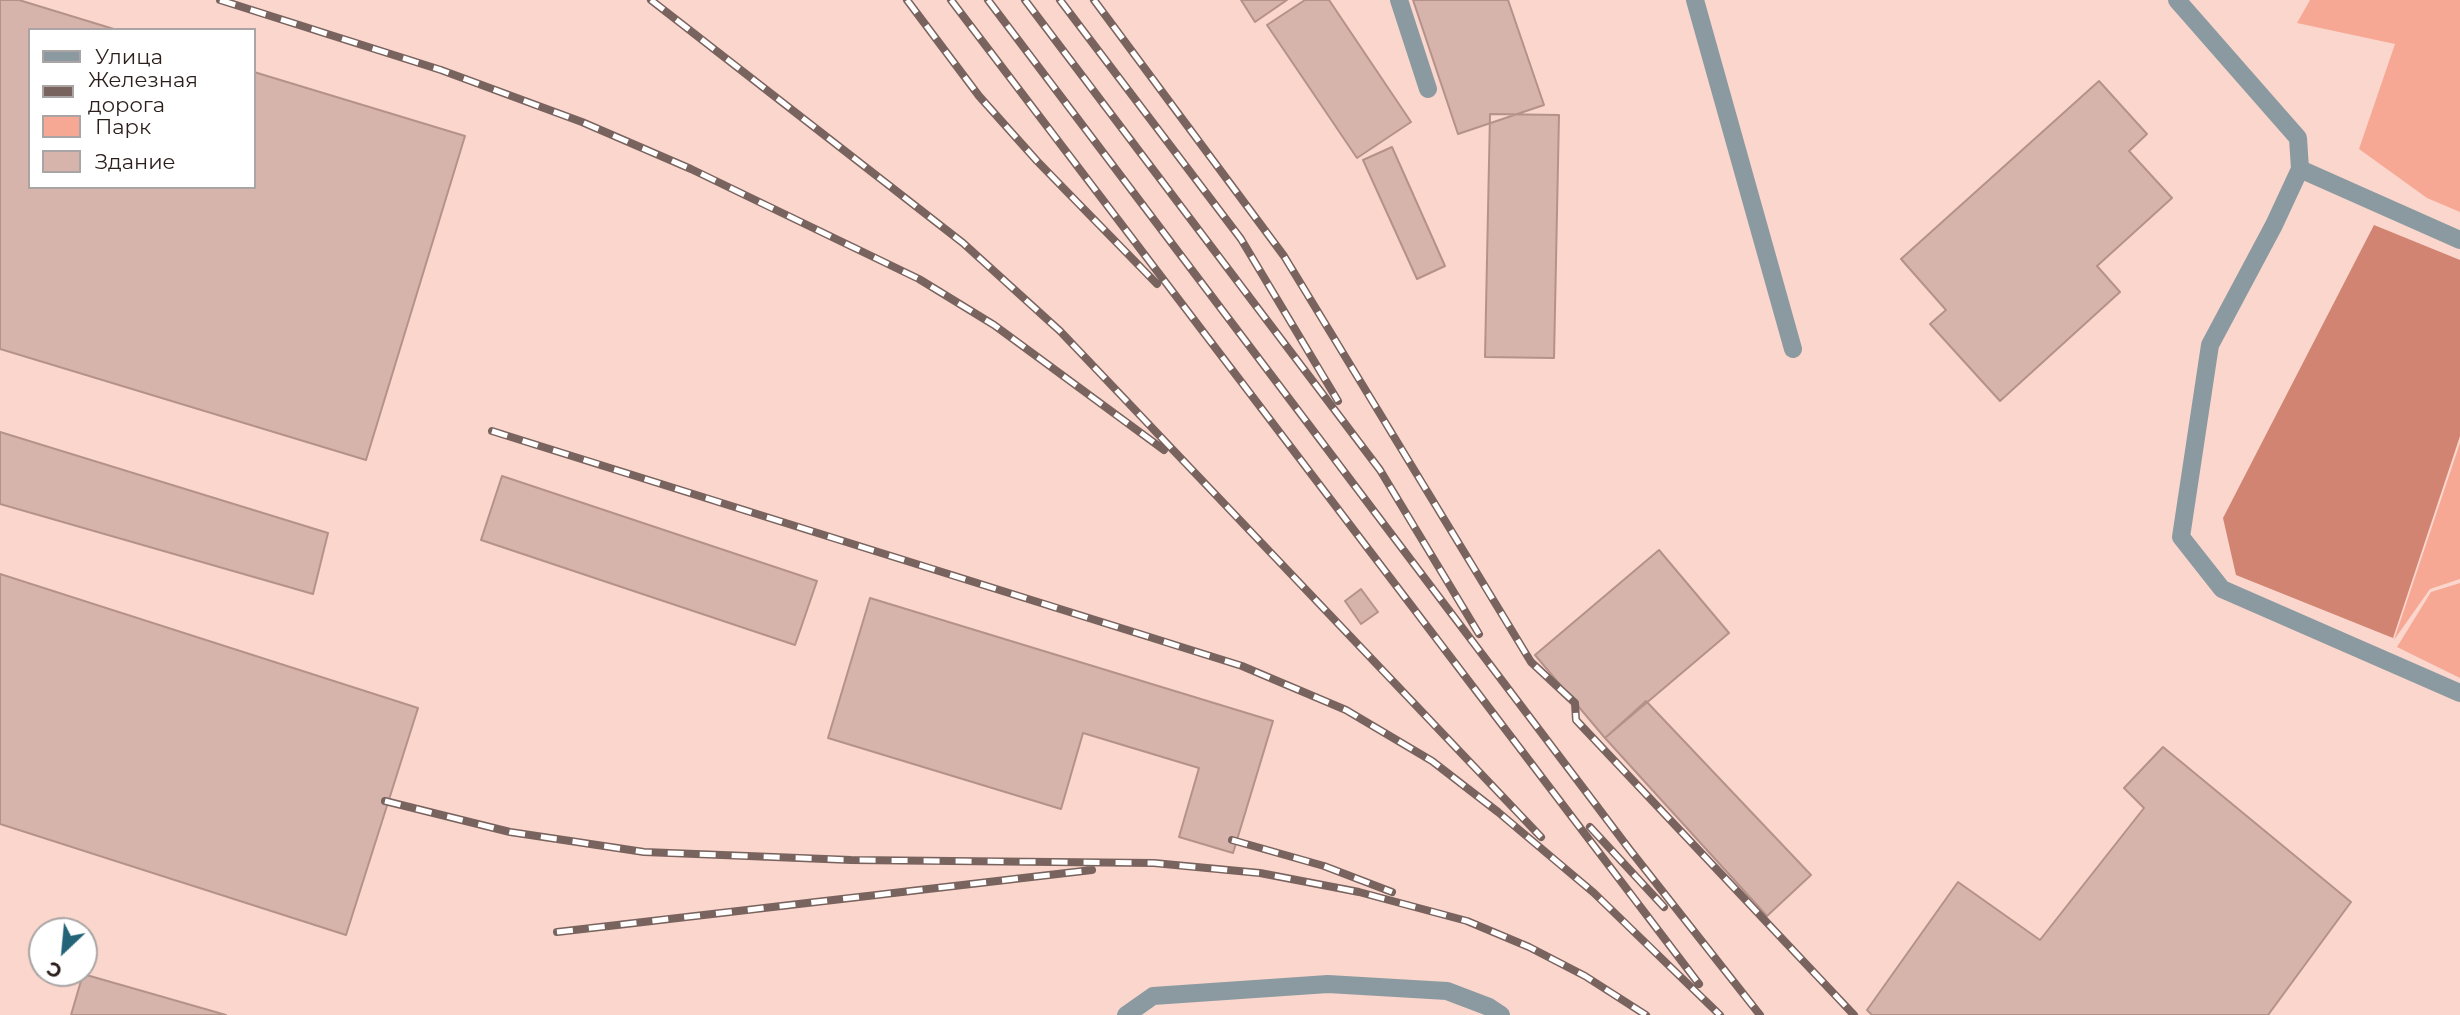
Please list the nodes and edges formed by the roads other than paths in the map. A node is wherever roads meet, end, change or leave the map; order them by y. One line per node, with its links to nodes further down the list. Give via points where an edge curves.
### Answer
1 (1399, 0): 4 (street)
2 (1695, 0): 7 (street)
3 (2177, 0): 5 (street, via 2298,138)
4 (1428, 89)
5 (2300, 169): 6 (street); 8 (street, via 2210,345 2181,537 2222,589)
6 (2460, 240)
7 (1793, 349)
8 (2460, 693)
9 (1126, 1015): 10 (street, via 1153,996 1328,984 1447,990)
10 (1500, 1015)

